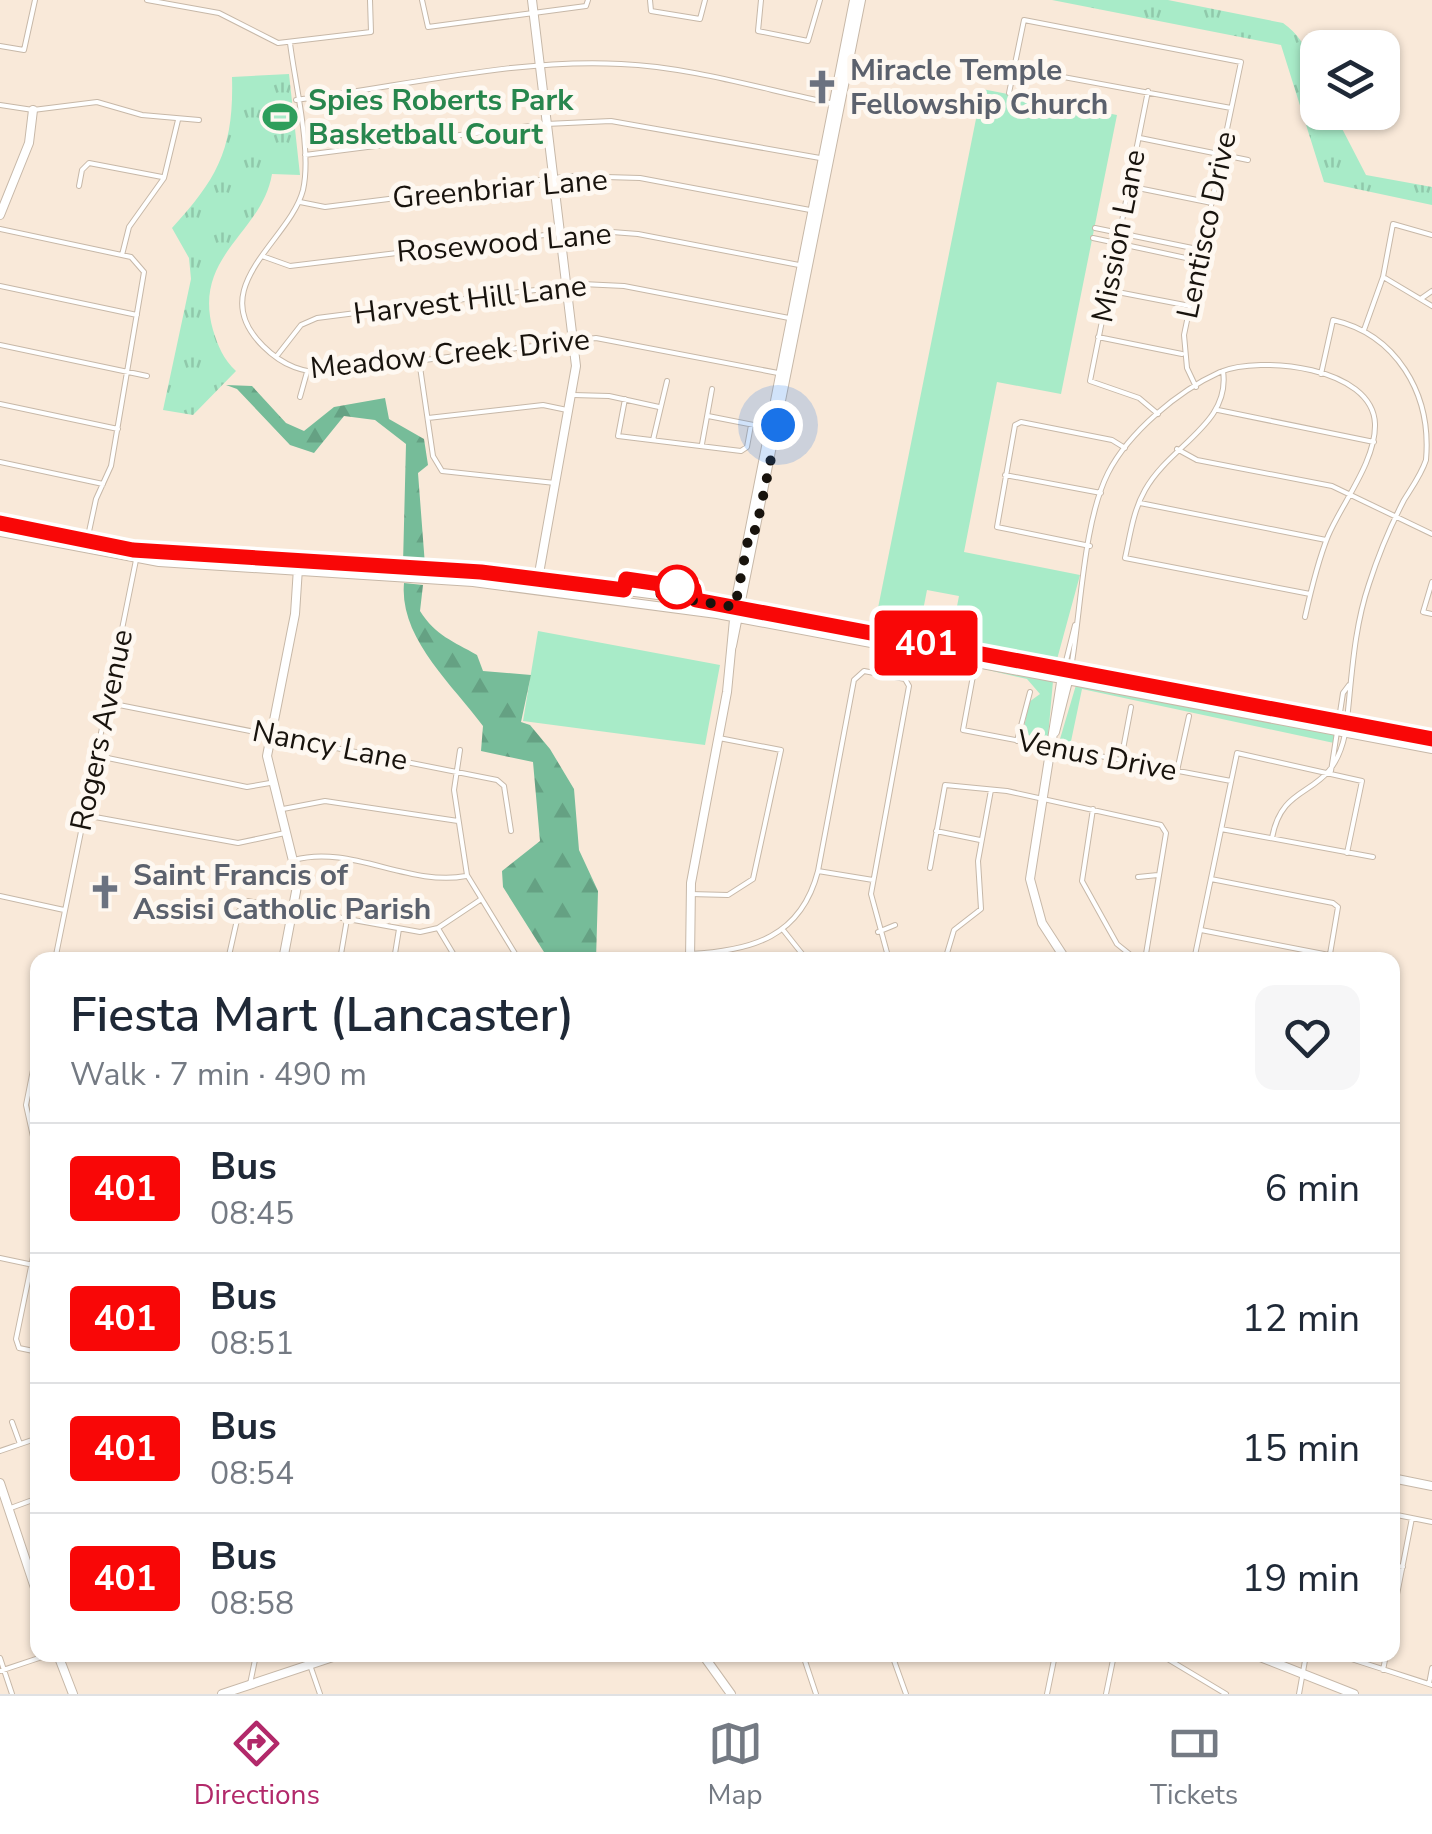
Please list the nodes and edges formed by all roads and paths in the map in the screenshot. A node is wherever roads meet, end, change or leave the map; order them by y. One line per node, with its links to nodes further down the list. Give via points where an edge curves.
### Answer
1 (34, 0): 14 (street, via 24,50)
2 (147, 0): 13 (street, via 219,12 256,35)
3 (370, 0): 13 (street, via 372,29)
4 (422, 0): 12 (street, via 428,27)
5 (532, 0): 12 (main road)
6 (650, 0): 7 (street, via 649,10 700,19)
7 (705, 0)
8 (761, 0): 9 (street, via 756,28 813,39)
9 (820, 0)
10 (858, 0): 21 (main road)
11 (586, 3): 12 (street)
12 (533, 12): 15 (main road)
13 (290, 44): 19 (street, Meadow Creek Drive)
14 (0, 46)
15 (538, 68): 19 (street); 21 (street, via 634,65); 26 (main road)
16 (1014, 68): 17 (street); 18 (street); 22 (street, Lentisco Drive, via 1024,20 1241,62)
17 (1148, 91): 22 (street); 27 (street, Mission Lane)
18 (1009, 93)
19 (296, 100): 28 (street, Meadow Creek Drive)
20 (0, 104): 23 (street)
21 (837, 104): 30 (main road)
22 (1231, 108): 29 (street, Lentisco Drive)
23 (32, 110): 24 (street, via 97,102); 39 (main road, via 29,143)
24 (178, 120): 25 (street); 32 (street)
25 (199, 120)
26 (546, 124): 28 (street); 30 (street, via 633,122); 33 (main road)
27 (1138, 138): 29 (street); 35 (street, Mission Lane)
28 (304, 155): 36 (street, Meadow Creek Drive)
29 (1221, 155): 31 (street); 37 (street, Lentisco Drive)
30 (826, 159): 38 (main road)
31 (1248, 160)
32 (164, 178): 34 (street, via 90,163); 48 (street, via 130,227)
33 (552, 179): 36 (street, Greenbriar Lane, via 325,207); 38 (street, Greenbriar Lane, via 640,178); 42 (main road)
34 (79, 186)
35 (1128, 186): 37 (street); 43 (street, Mission Lane)
36 (299, 201): 49 (street, Meadow Creek Drive)
37 (1212, 202): 47 (street, Lentisco Drive)
38 (816, 212): 51 (main road)
39 (0, 215)
40 (1095, 228): 43 (street)
41 (0, 229): 48 (street)
42 (559, 233): 49 (street, Rosewood Lane, via 290,266); 51 (street, Rosewood Lane, via 623,232); 54 (main road)
43 (1119, 233): 46 (street, Mission Lane); 47 (street)
44 (1432, 235): 52 (street, via 1393,224)
45 (1093, 238): 46 (street)
46 (1117, 244): 50 (street); 55 (street, Mission Lane)
47 (1202, 250): 50 (street, Lentisco Drive)
48 (122, 254): 60 (street, via 141,265)
49 (260, 255): 67 (street, Meadow Creek Drive, via 246,282 244,308 256,339)
50 (1200, 260): 58 (street, Lentisco Drive)
51 (805, 266): 61 (main road)
52 (1383, 277): 57 (street); 62 (street)
53 (0, 286): 60 (street)
54 (566, 287): 61 (street, Harvest Hill Lane, via 624,286); 64 (main road); 67 (street, Harvest Hill Lane, via 318,318 301,325)
55 (1108, 290): 58 (street); 63 (street, Mission Lane)
56 (1432, 292): 57 (street)
57 (1422, 298): 59 (street)
58 (1190, 306): 66 (street, Lentisco Drive)
59 (1432, 306)
60 (139, 316): 71 (street)
61 (795, 319): 72 (main road)
62 (1364, 330): 73 (street, via 1332,320); 103 (street, via 1402,356 1429,416 1425,463)
63 (1098, 337): 66 (street); 85 (street, Mission Lane, via 1090,382 1139,398)
64 (572, 341): 68 (street, Meadow Creek Drive); 72 (street, Meadow Creek Drive, via 614,341); 78 (main road)
65 (0, 345): 71 (street)
66 (1184, 354): 76 (street, Lentisco Drive)
67 (276, 358): 70 (street, Meadow Creek Drive)
68 (419, 360): 70 (street, Meadow Creek Drive); 87 (street)
69 (1224, 371): 73 (street, via 1272,366); 76 (street); 84 (street, via 1226,394)
70 (307, 372): 79 (street)
71 (129, 373): 74 (street); 90 (street)
72 (784, 374): 89 (main road); 105 (main road)
73 (1322, 374): 92 (street, via 1362,394 1373,411)
74 (146, 376)
75 (667, 381): 82 (street)
76 (1196, 386): 85 (street)
77 (712, 390): 86 (street)
78 (573, 396): 80 (street); 83 (main road)
79 (300, 397)
80 (625, 400): 82 (street); 91 (street, via 618,436)
81 (0, 404): 90 (street)
82 (660, 407): 91 (street)
83 (571, 410): 87 (street, via 543,405); 99 (main road)
84 (1218, 410): 92 (street); 95 (street)
85 (1158, 414): 94 (street)
86 (708, 416): 88 (street); 93 (street)
87 (428, 418): 99 (street, via 432,456 446,474)
88 (751, 425): 89 (street); 93 (street, via 744,451)
89 (770, 428): 105 (main road)
90 (118, 429): 98 (street)
91 (653, 440): 93 (street)
92 (1374, 442): 101 (street)
93 (702, 445)
94 (1125, 448): 97 (street, via 1021,422); 100 (street)
95 (1177, 449): 101 (street, via 1187,458); 102 (street)
96 (0, 462): 98 (street)
97 (1005, 475): 100 (street); 110 (street, via 996,523 1002,529)
98 (102, 484): 109 (street)
99 (557, 484): 117 (main road)
100 (1102, 493): 110 (street)
101 (1348, 494): 103 (street); 108 (street)
102 (1139, 503): 108 (street); 118 (street, via 1125,558)
103 (1396, 516): 107 (street); 136 (street, via 1365,596)
104 (0, 523): 109 (main road)
105 (753, 530): 121 (main road)
106 (0, 532): 109 (main road)
107 (1432, 534)
108 (1326, 540): 118 (street)
109 (86, 546): 111 (main road)
110 (1090, 546): 130 (street)
111 (137, 555): 113 (main road); 133 (street, Rogers Avenue)
112 (299, 560): 113 (main road); 114 (main road); 115 (main road)
113 (215, 561): 114 (main road)
114 (298, 571): 115 (main road); 137 (main road)
115 (374, 571): 117 (main road)
116 (1432, 582): 122 (street, via 1423,612)
117 (538, 584): 119 (main road); 120 (main road)
118 (1310, 594): 123 (street)
119 (659, 595): 120 (main road); 121 (main road)
120 (657, 607): 121 (main road)
121 (737, 613): 124 (main road); 138 (main road)
122 (1432, 614)
123 (1306, 617)
124 (812, 626): 125 (main road); 127 (main road)
125 (891, 636): 126 (main road); 127 (street)
126 (945, 646): 128 (main road); 130 (main road)
127 (889, 647): 128 (main road); 129 (street)
128 (942, 656): 130 (main road)
129 (884, 674): 167 (street, via 861,671 854,680); 172 (street, via 906,679 909,689)
130 (1066, 674): 136 (main road); 141 (main road)
131 (973, 676): 140 (street, Venus Drive, via 963,730)
132 (1030, 692): 140 (street)
133 (109, 703): 137 (street, Nancy Lane); 144 (street, Rogers Avenue)
134 (1131, 707): 145 (street)
135 (1189, 716): 147 (street)
136 (1343, 727): 139 (main road); 142 (main road); 148 (street)
137 (270, 734): 146 (street, Nancy Lane); 150 (main road)
138 (718, 738): 173 (main road); 173 (street, via 780,750 753,879 728,895)
139 (1432, 739)
140 (1017, 741): 141 (street, Venus Drive)
141 (1052, 747): 145 (street, Venus Drive); 152 (main road)
142 (1432, 749)
143 (460, 750): 146 (street)
144 (98, 756): 150 (street, via 247,787); 155 (street, Rogers Avenue)
145 (1121, 760): 147 (street, Venus Drive)
146 (456, 771): 156 (street); 158 (street, Nancy Lane, via 501,782)
147 (1177, 771): 149 (street, Venus Drive)
148 (1331, 772): 149 (street, via 1237,753); 161 (street, via 1286,802); 163 (street, via 1362,781)
149 (1231, 781): 157 (street)
150 (270, 783): 154 (main road)
151 (990, 790): 152 (street); 159 (street, via 949,784); 162 (street)
152 (1042, 798): 153 (street); 197 (main road, via 1031,891)
153 (1093, 809): 168 (street, via 1166,828); 198 (street, via 1082,881)
154 (278, 810): 156 (street, via 326,801); 160 (main road)
155 (84, 815): 160 (street, via 238,843); 177 (street, Rogers Avenue)
156 (458, 822): 169 (street)
157 (1221, 828): 161 (street); 171 (street)
158 (511, 831)
159 (936, 832): 162 (street); 166 (street)
160 (285, 833): 165 (main road)
161 (1272, 838): 163 (street)
162 (981, 840): 196 (street, via 981,909 954,930)
163 (1347, 852): 164 (street)
164 (1373, 858)
165 (294, 860): 169 (street, via 320,856 440,878); 176 (main road)
166 (930, 868)
167 (818, 870): 172 (street); 183 (street, via 808,899)
168 (1158, 874): 170 (street); 199 (street)
169 (467, 876): 175 (street)
170 (1138, 877)
171 (1211, 879): 182 (street); 202 (street, via 1338,906)
172 (873, 880): 184 (street, via 870,903)
173 (690, 894): 192 (main road)
174 (0, 896): 177 (street)
175 (480, 900): 181 (street); 191 (street)
176 (293, 909): 178 (street); 186 (street, via 243,904); 187 (main road)
177 (65, 910): 185 (street, Rogers Avenue)
178 (347, 919): 180 (street); 188 (street)
179 (896, 925): 184 (street)
180 (399, 928): 181 (street); 189 (street)
181 (438, 928): 190 (street)
182 (1200, 930): 200 (street); 201 (street)
183 (784, 931): 193 (street); 194 (street)
184 (878, 932): 195 (street)
185 (57, 952)
186 (230, 952)
187 (285, 952)
188 (341, 952)
189 (395, 952)
190 (452, 952)
191 (514, 952)
192 (690, 952)
193 (729, 952)
194 (801, 952)
195 (886, 952)
196 (947, 952)
197 (1061, 952)
198 (1127, 952)
199 (1146, 952)
200 (1196, 952)
201 (1305, 952)
202 (1330, 952)
203 (30, 1085): 204 (street)
204 (30, 1123)
205 (0, 1258): 206 (street)
206 (30, 1264)
207 (30, 1281): 208 (street, via 16,1339 19,1348)
208 (30, 1350)
209 (12, 1422): 211 (street)
210 (30, 1441): 211 (street)
211 (20, 1444): 212 (street)
212 (0, 1451)
213 (1400, 1480): 215 (main road)
214 (0, 1483): 217 (main road)
215 (1432, 1486)
216 (30, 1501): 217 (street)
217 (8, 1509): 222 (main road)
218 (1400, 1516): 219 (street)
219 (1412, 1518): 220 (street); 221 (street)
220 (1432, 1522)
221 (1402, 1567): 223 (street)
222 (30, 1574)
223 (1400, 1578)
224 (0, 1658): 241 (street)
225 (30, 1661): 241 (street)
226 (61, 1662): 247 (main road)
227 (255, 1662): 244 (street)
228 (319, 1662): 239 (main road)
229 (708, 1662): 251 (main road)
230 (805, 1662): 252 (street)
231 (895, 1662): 253 (street)
232 (1054, 1662): 254 (street)
233 (1113, 1662): 255 (street)
234 (1173, 1662): 256 (street)
235 (1272, 1662): 243 (main road)
236 (1305, 1662): 243 (street)
237 (1360, 1662): 242 (street)
238 (1385, 1662): 242 (street)
239 (310, 1665): 244 (main road); 250 (street)
240 (1432, 1668): 245 (street)
241 (2, 1670): 246 (street)
242 (1383, 1670): 245 (street)
243 (1302, 1674): 257 (street); 258 (main road)
244 (253, 1683): 248 (main road); 249 (street)
245 (1430, 1685)
246 (12, 1694)
247 (74, 1694)
248 (222, 1694)
249 (260, 1694)
250 (320, 1694)
251 (731, 1694)
252 (816, 1694)
253 (906, 1694)
254 (1047, 1694)
255 (1106, 1694)
256 (1226, 1694)
257 (1299, 1694)
258 (1354, 1694)

